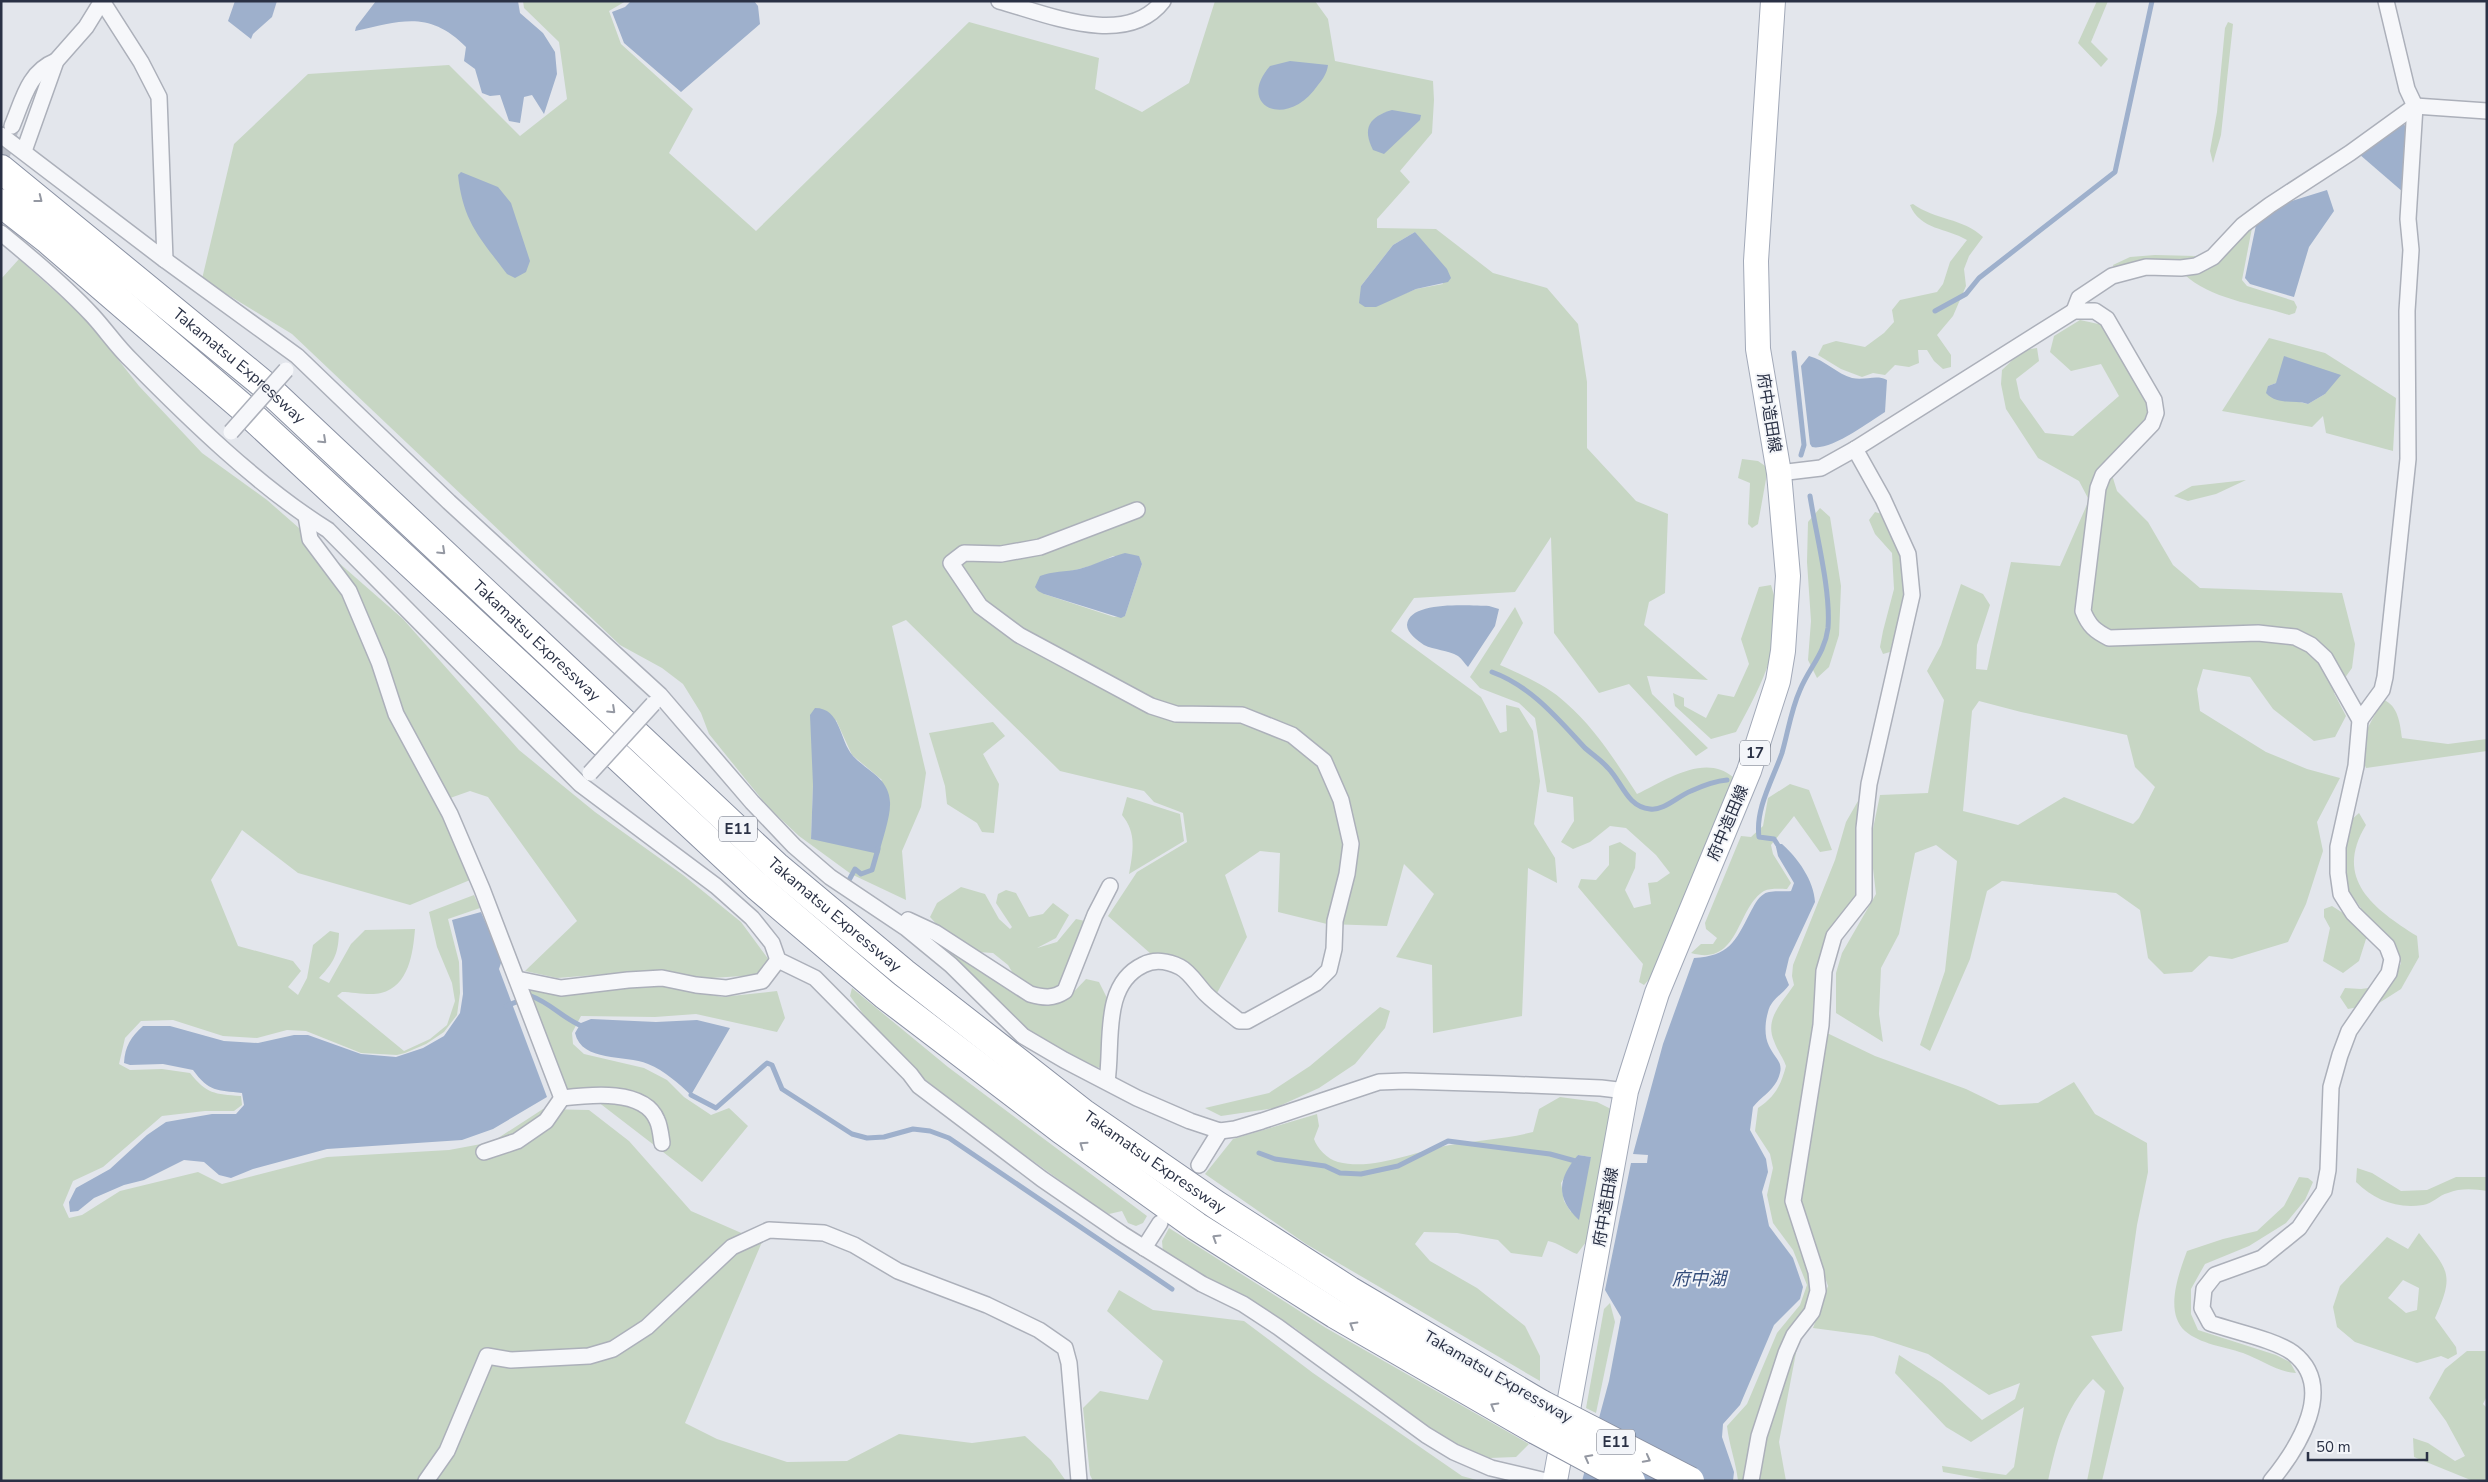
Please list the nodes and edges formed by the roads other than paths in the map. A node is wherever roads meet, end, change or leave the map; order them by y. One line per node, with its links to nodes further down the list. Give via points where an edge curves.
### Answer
1 (102, 1): 6 (street, via 86,27); 14 (street, via 159,97)
2 (999, 1): 3 (street, via 1084,24 1108,27 1134,24)
3 (1163, 1)
4 (1773, 1): 19 (main road, 府中造田線 / 17, via 1756,261 1758,349)
5 (2386, 1): 7 (street, via 2407,89)
6 (56, 61): 9 (street, via 34,74); 10 (street)
7 (2416, 106): 8 (street); 15 (street, via 2243,225 2213,257 2196,266 2146,267 2112,276 2080,298); 23 (street, via 2408,219 2411,250 2407,311 2408,459 2385,677 2382,690)
8 (2487, 111)
9 (7, 130): 10 (street)
10 (24, 152): 14 (street)
11 (1, 169): 43 (highway, Takamatsu Expressway / E11, one-way to 43, bridge, via 262,383 776,866 904,973 1082,1113 1350,1291 1541,1404)
12 (1, 203): 42 (highway, Takamatsu Expressway / E11, one-way to 12, bridge, via 1335,1314 1196,1226 1062,1130 885,995 757,886 242,407)
13 (1, 233): 17 (street, via 56,279 130,360)
14 (165, 260): 16 (street)
15 (2074, 311): 18 (street); 23 (street, via 2095,312 2108,319 2154,400 2156,413 2152,424 2103,475 2098,488 2084,611 2088,624 2109,638 2258,632 2295,637 2311,645 2325,658)
16 (296, 356): 17 (street, bridge); 22 (street)
17 (219, 445): 21 (street)
18 (1855, 449): 19 (street, via 1821,468); 44 (street, via 1908,554 1912,595 1869,784 1864,828 1864,898 1834,936 1824,972 1821,1025 1793,1202 1816,1272 1818,1291 1812,1312 1794,1335 1786,1354 1759,1436)
19 (1779, 473): 30 (main road, 府中造田線 / 17, via 1788,576 1778,681 1749,771 1657,993)
20 (1137, 510): 29 (street, via 1040,547 1001,554 964,553 951,563 980,606 1019,635 1151,706 1176,714 1242,715 1292,736 1324,761 1342,800 1351,844 1335,921 1334,949 1328,970 1316,983 1247,1021 1239,1022 1181,967 1162,961 1136,968 1124,979 1113,1008)
21 (306, 516): 24 (street, via 328,530); 28 (street, via 310,539 349,591 379,662 396,714 450,814)
22 (657, 700): 24 (street, bridge); 26 (street, via 794,846 830,878)
23 (2360, 720): 45 (street, via 2356,766 2338,847 2338,873 2341,894 2353,913 2387,946 2392,959 2389,974 2349,1031 2338,1063 2331,1087 2328,1170 2324,1191 2299,1228 2262,1258 2215,1275 2204,1289 2202,1308 2210,1323 2293,1353 2314,1382 2309,1415 2294,1448)
24 (580, 784): 27 (street, via 752,918 772,943)
25 (1110, 886): 26 (street, via 1065,991 1057,996 1044,998 1030,994 936,933 908,920)
26 (903, 926): 29 (street, via 951,965 1023,1036)
27 (778, 960): 28 (street, via 762,981 726,988 662,978 561,988); 37 (street, via 815,978 919,1086 1042,1178)
28 (517, 979): 31 (street)
29 (1107, 1081): 32 (street, via 1137,1098)
30 (1626, 1091): 32 (street, via 1379,1082 1262,1121); 41 (main road, 府中造田線 / 17)
31 (562, 1098): 33 (street, via 597,1094 644,1104 657,1119); 34 (street, via 546,1121 517,1141)
32 (1220, 1131): 35 (street)
33 (662, 1143)
34 (484, 1152)
35 (1199, 1165)
36 (1160, 1223): 37 (street)
37 (1144, 1248): 40 (street, via 1278,1327 1454,1452 1491,1468)
38 (426, 1481): 39 (street, via 447,1451 487,1356 511,1360 580,1356 613,1349 647,1327 732,1246 769,1230 824,1233 854,1245 898,1271 1039,1330 1064,1348 1069,1363)
39 (1079, 1481)
40 (1546, 1481)
41 (1555, 1481)
42 (1631, 1481)
43 (1690, 1481)
44 (1751, 1481)
45 (2271, 1481)

